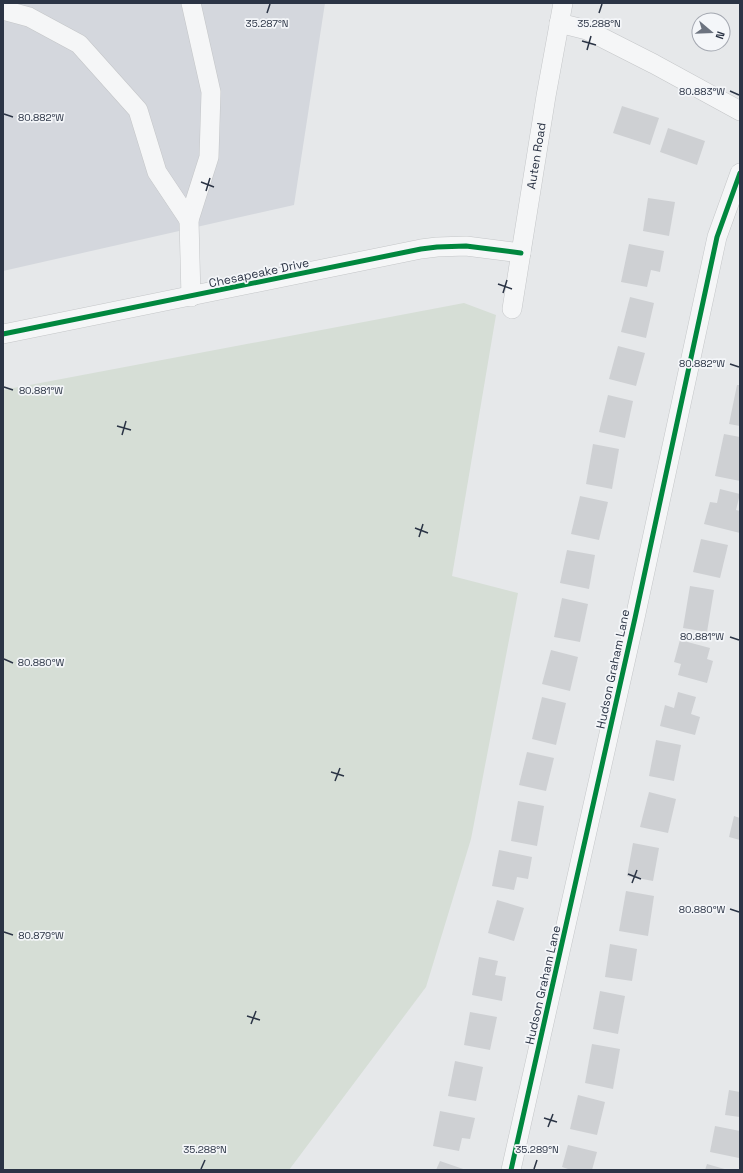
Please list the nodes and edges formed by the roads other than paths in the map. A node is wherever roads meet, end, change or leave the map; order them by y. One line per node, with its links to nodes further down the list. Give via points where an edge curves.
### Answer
1 (191, 3): 7 (street, via 211,92 209,157)
2 (563, 3): 4 (street, Auten Road)
3 (3, 10): 7 (street, via 29,17 79,44 138,110 157,172)
4 (559, 23): 5 (street, via 587,30); 8 (street, Auten Road)
5 (740, 111)
6 (740, 173): 12 (street, Hudson Graham Lane, via 717,237)
7 (189, 220): 9 (street)
8 (521, 253): 9 (street, Chesapeake Drive, via 466,246 432,248); 10 (street, Auten Road)
9 (191, 297): 11 (street, Chesapeake Drive)
10 (512, 308)
11 (3, 334)
12 (511, 1170)

